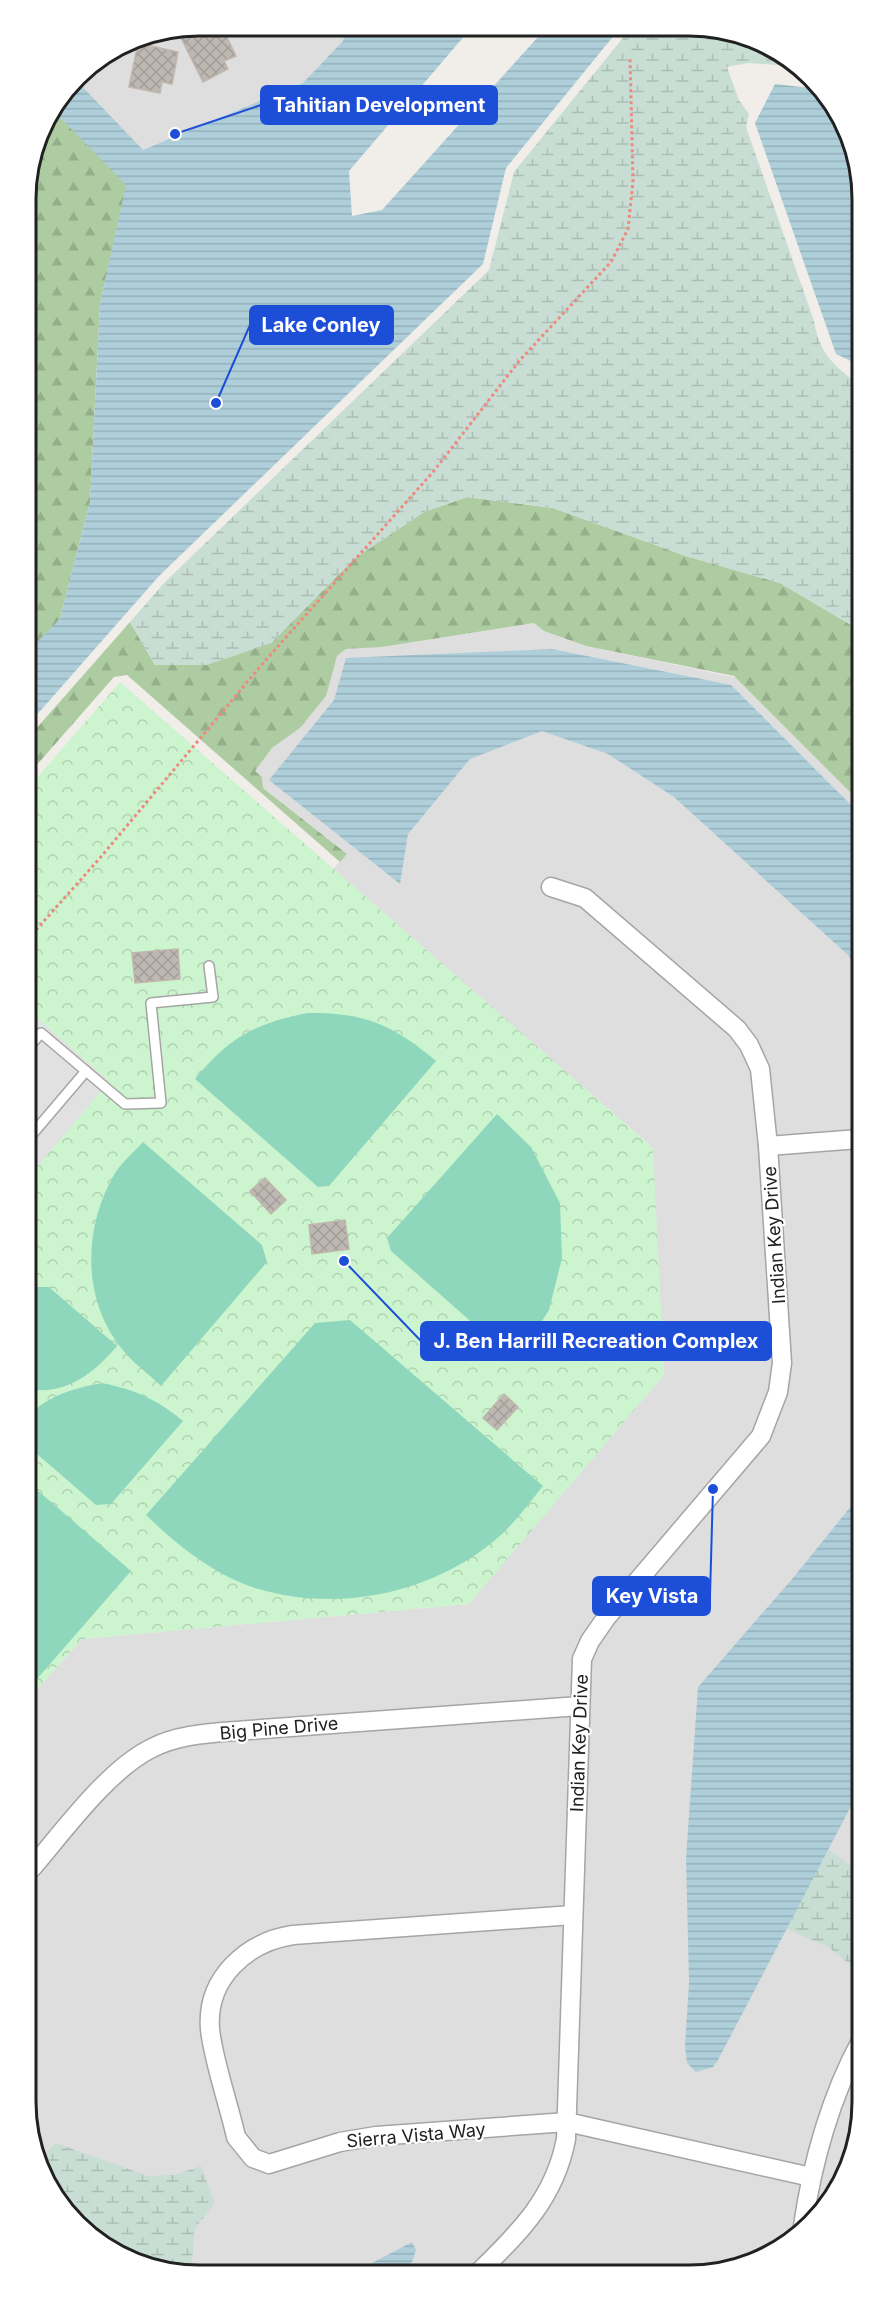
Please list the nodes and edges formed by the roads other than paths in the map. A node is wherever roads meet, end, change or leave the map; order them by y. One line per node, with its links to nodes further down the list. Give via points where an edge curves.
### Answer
1 (551, 887): 7 (street, Indian Key Drive, via 585,898 737,1029 760,1069)
2 (209, 966): 4 (lane, via 213,997 152,1002 161,1103 125,1104)
3 (36, 1039): 4 (lane, via 41,1033)
4 (86, 1071): 5 (lane)
5 (36, 1129)
6 (852, 1140): 7 (street)
7 (768, 1146): 8 (street, Indian Key Drive, via 782,1363 771,1418 748,1455 590,1641 582,1659)
8 (579, 1706): 9 (street, Big Pine Drive, via 249,1730 173,1740 150,1749 112,1777); 10 (street, Indian Key Drive)
9 (36, 1863)
10 (573, 1915): 12 (street, Indian Key Drive); 12 (street, Sierra Vista Way, via 272,1938 254,1946 227,1972 211,2009 210,2029 236,2137 253,2158 269,2164 340,2142 376,2136)
11 (852, 2062): 13 (street)
12 (567, 2122): 13 (street, Sierra Vista Way); 15 (street, Indian Key Drive, via 562,2162 553,2185 535,2212)
13 (811, 2177): 14 (street)
14 (805, 2216)
15 (486, 2265)

